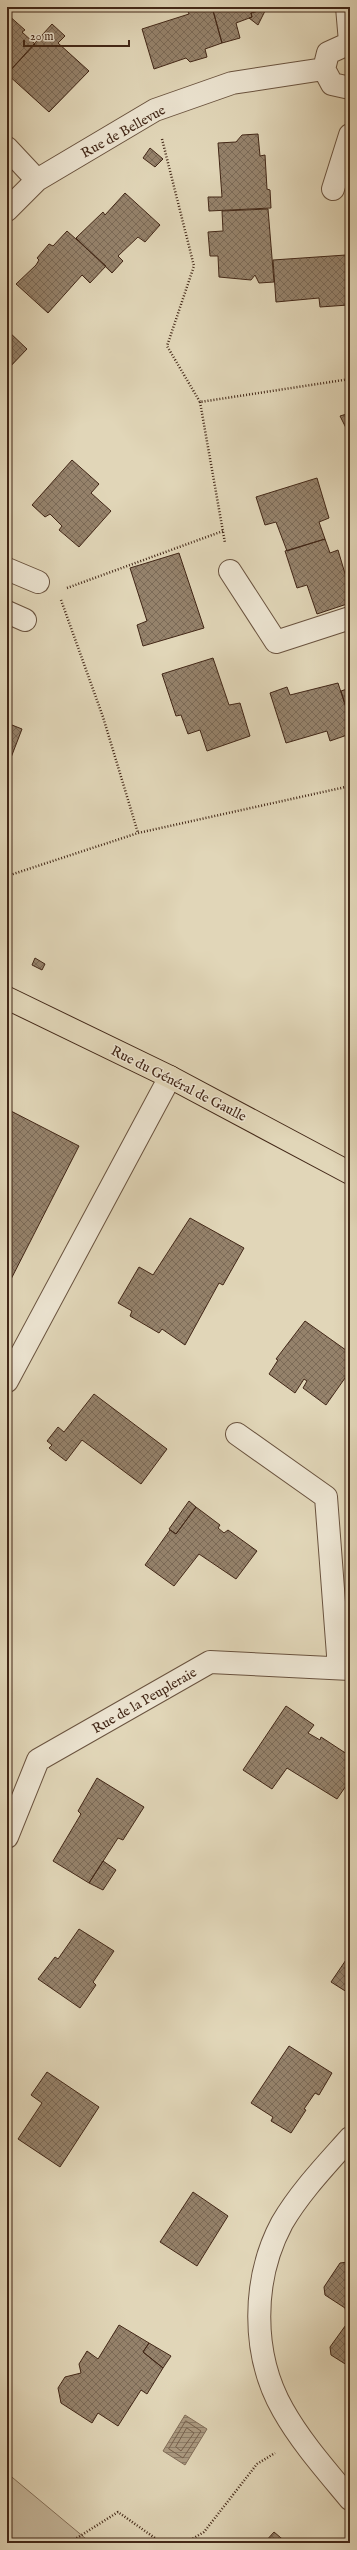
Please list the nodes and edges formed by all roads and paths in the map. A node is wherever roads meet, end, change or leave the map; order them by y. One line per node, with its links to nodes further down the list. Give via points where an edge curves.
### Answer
1 (347, 7): 2 (street)
2 (350, 42): 3 (street, via 328,53)
3 (324, 70): 4 (street, via 332,84); 5 (street, Rue de Bellevue, via 232,83)
4 (350, 88)
5 (155, 110): 8 (street, Rue de Bellevue); 12 (path, via 194,266 167,346)
6 (350, 135): 9 (street)
7 (7, 148): 8 (street)
8 (37, 180): 10 (street, Rue de Bellevue)
9 (333, 189)
10 (7, 210)
11 (350, 379): 12 (path)
12 (200, 402): 13 (path)
13 (223, 530): 15 (path); 17 (path)
14 (7, 569): 16 (street)
15 (230, 571): 18 (street, via 276,642)
16 (38, 582): 17 (path)
17 (57, 592): 20 (path, via 69,618)
18 (350, 618)
19 (350, 786): 20 (path)
20 (138, 833): 21 (path)
21 (7, 876)
22 (7, 998): 23 (main road, Rue du Général de Gaulle)
23 (170, 1077): 24 (main road, Rue du Général de Gaulle); 25 (street)
24 (350, 1173)
25 (7, 1381)
26 (237, 1434): 27 (street, Rue de la Peupleraie, via 326,1497)
27 (344, 1668): 28 (street, Rue de la Peupleraie, via 210,1662 38,1760)
28 (7, 1838)
29 (350, 2138): 30 (street, via 307,2188 282,2223 261,2284 259,2318 262,2349 269,2376 282,2408)
30 (300, 2438): 31 (street); 34 (path, via 257,2464 204,2532)
31 (350, 2499)
32 (69, 2543): 33 (path, via 118,2512)
33 (162, 2543)
34 (185, 2543)

